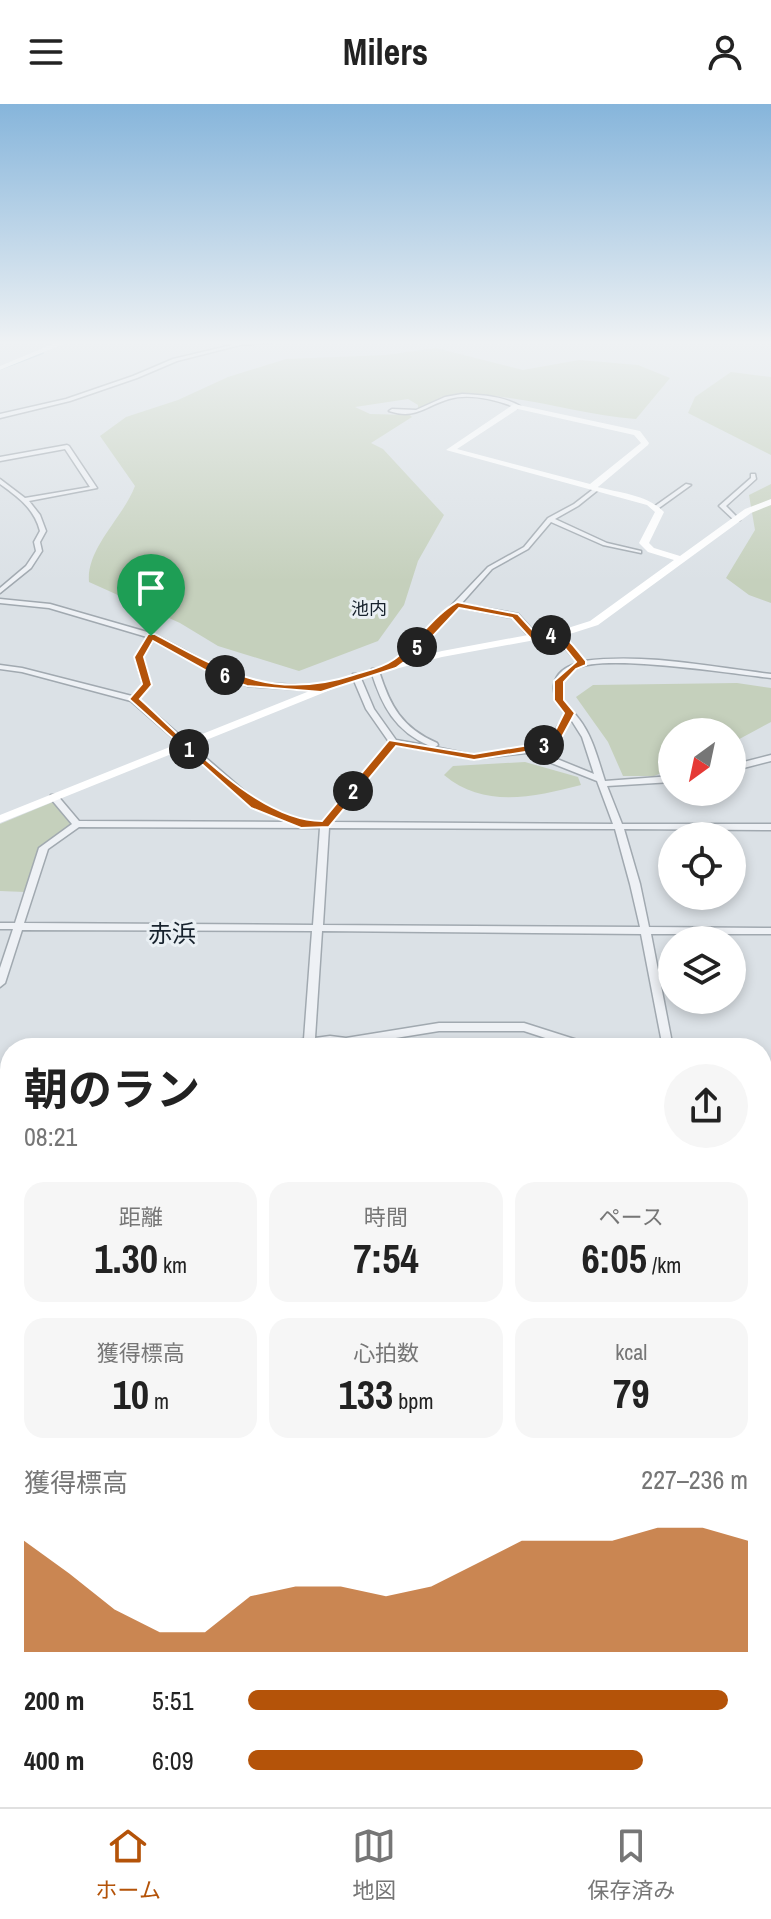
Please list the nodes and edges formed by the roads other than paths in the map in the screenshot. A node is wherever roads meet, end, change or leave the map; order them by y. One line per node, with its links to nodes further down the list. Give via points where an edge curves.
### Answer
1 (494, 421): 7 (street, via 450,451)
2 (586, 421): 7 (street, via 637,433 645,443)
3 (0, 459): 8 (street, via 67,447 94,488)
4 (753, 475): 12 (street, via 722,506)
5 (0, 481): 8 (street)
6 (688, 485): 10 (street)
7 (594, 488): 10 (street); 11 (street)
8 (23, 500): 15 (street, via 43,527 39,551 29,567)
9 (771, 502): 12 (street)
10 (657, 507): 14 (street, via 659,515 644,543)
11 (550, 519): 13 (street, via 605,544); 17 (street, via 526,548 490,568)
12 (737, 520): 14 (street)
13 (639, 552)
14 (682, 560): 18 (street, via 594,623)
15 (0, 591)
16 (0, 601): 19 (street, via 50,606)
17 (457, 605): 20 (street, via 515,616); 22 (street)
18 (554, 634): 20 (street); 21 (street)
19 (151, 636): 29 (street, via 251,684); 30 (street, via 139,657 147,685)
20 (534, 637): 22 (street)
21 (582, 663): 28 (street, via 637,662); 31 (street, via 564,675 557,688)
22 (392, 666): 25 (street)
23 (0, 667): 24 (street)
24 (18, 669): 26 (street); 30 (street)
25 (375, 671): 27 (street); 35 (street, via 386,704 410,734)
26 (0, 676)
27 (356, 676): 29 (street); 32 (street)
28 (771, 676)
29 (321, 689): 33 (street)
30 (134, 699): 33 (street)
31 (570, 713): 34 (street, via 552,741); 39 (street)
32 (393, 742): 35 (street); 44 (street)
33 (183, 744): 40 (street); 43 (street, via 255,805)
34 (527, 750): 35 (street, via 485,757); 39 (street)
35 (455, 752)
36 (771, 758): 37 (street)
37 (746, 764)
38 (658, 780): 39 (street)
39 (601, 782): 45 (street)
40 (54, 797): 41 (street); 42 (street)
41 (0, 819)
42 (77, 824): 43 (street); 48 (street, via 44,848)
43 (301, 825): 44 (street)
44 (325, 825): 45 (street); 49 (street)
45 (620, 826): 46 (street); 50 (street)
46 (771, 827)
47 (0, 926): 48 (street)
48 (18, 926): 49 (street); 52 (street)
49 (317, 929): 50 (street); 53 (street)
50 (643, 929): 51 (street); 56 (street)
51 (771, 931)
52 (0, 983)
53 (309, 1038)
54 (371, 1038): 55 (street, via 439,1027 524,1027)
55 (558, 1038)
56 (666, 1038)

